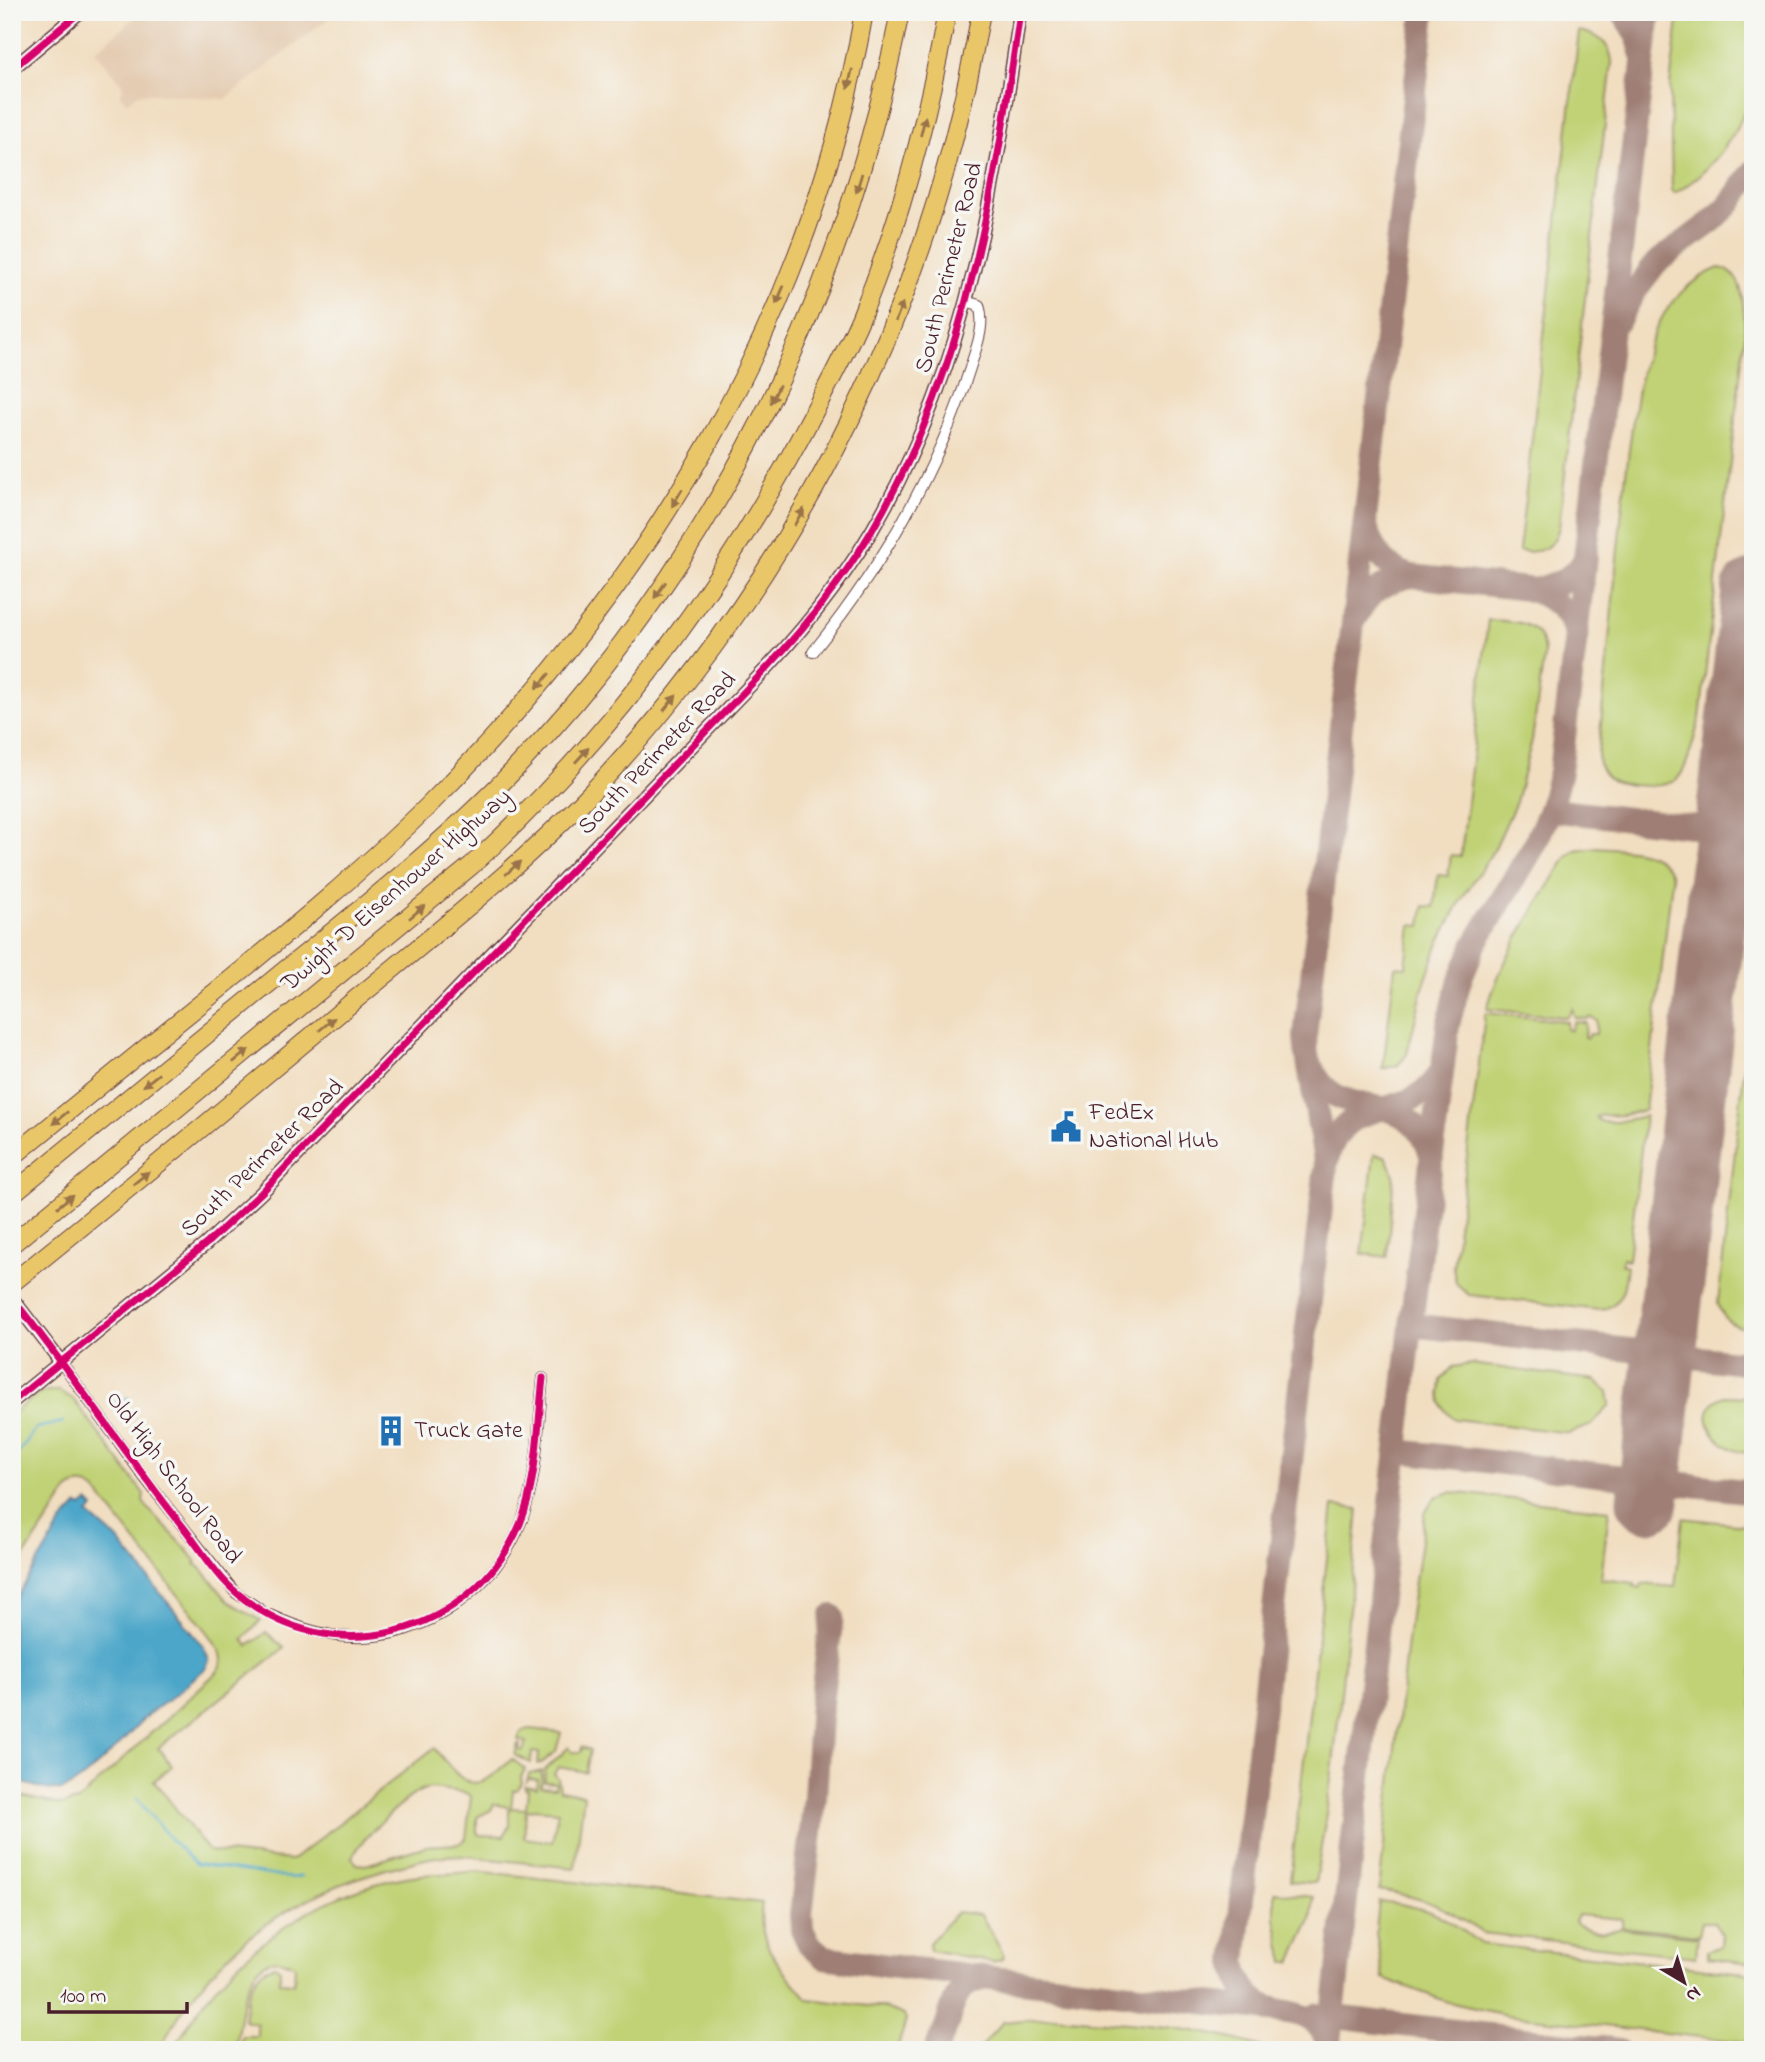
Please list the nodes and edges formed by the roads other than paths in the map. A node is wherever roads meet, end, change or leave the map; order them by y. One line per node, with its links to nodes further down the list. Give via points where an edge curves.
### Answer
1 (80, 12): 7 (street)
2 (864, 12): 10 (highway, one-way to 10, via 825,173 760,341 675,501 591,623 486,745 354,875)
3 (900, 12): 11 (highway, Dwight D Eisenhower Highway, one-way to 11, via 856,191 782,380 709,515 624,639 537,745 458,826)
4 (947, 12): 12 (highway, Dwight D Eisenhower Highway, one-way to 4, via 472,865 577,761 652,671 747,533 860,317 919,143)
5 (981, 12): 13 (highway, one-way to 5, via 510,871 601,782 693,675 805,508 886,345 951,154)
6 (1020, 12): 8 (street, South Perimeter Road, via 986,220)
7 (12, 69)
8 (965, 302): 9 (street, via 979,305 979,338 930,474 859,591); 15 (street, South Perimeter Road, via 940,385 904,470 851,564 800,633 252,1201)
9 (813, 652)
10 (12, 1157)
11 (12, 1194)
12 (12, 1244)
13 (12, 1283)
14 (15, 1301): 15 (street)
15 (61, 1362): 16 (street, Old High School Road, via 236,1593 266,1613 317,1632 354,1637 395,1632 424,1622 473,1592 503,1557 528,1498); 17 (street, South Perimeter Road)
16 (543, 1378)
17 (12, 1402)

